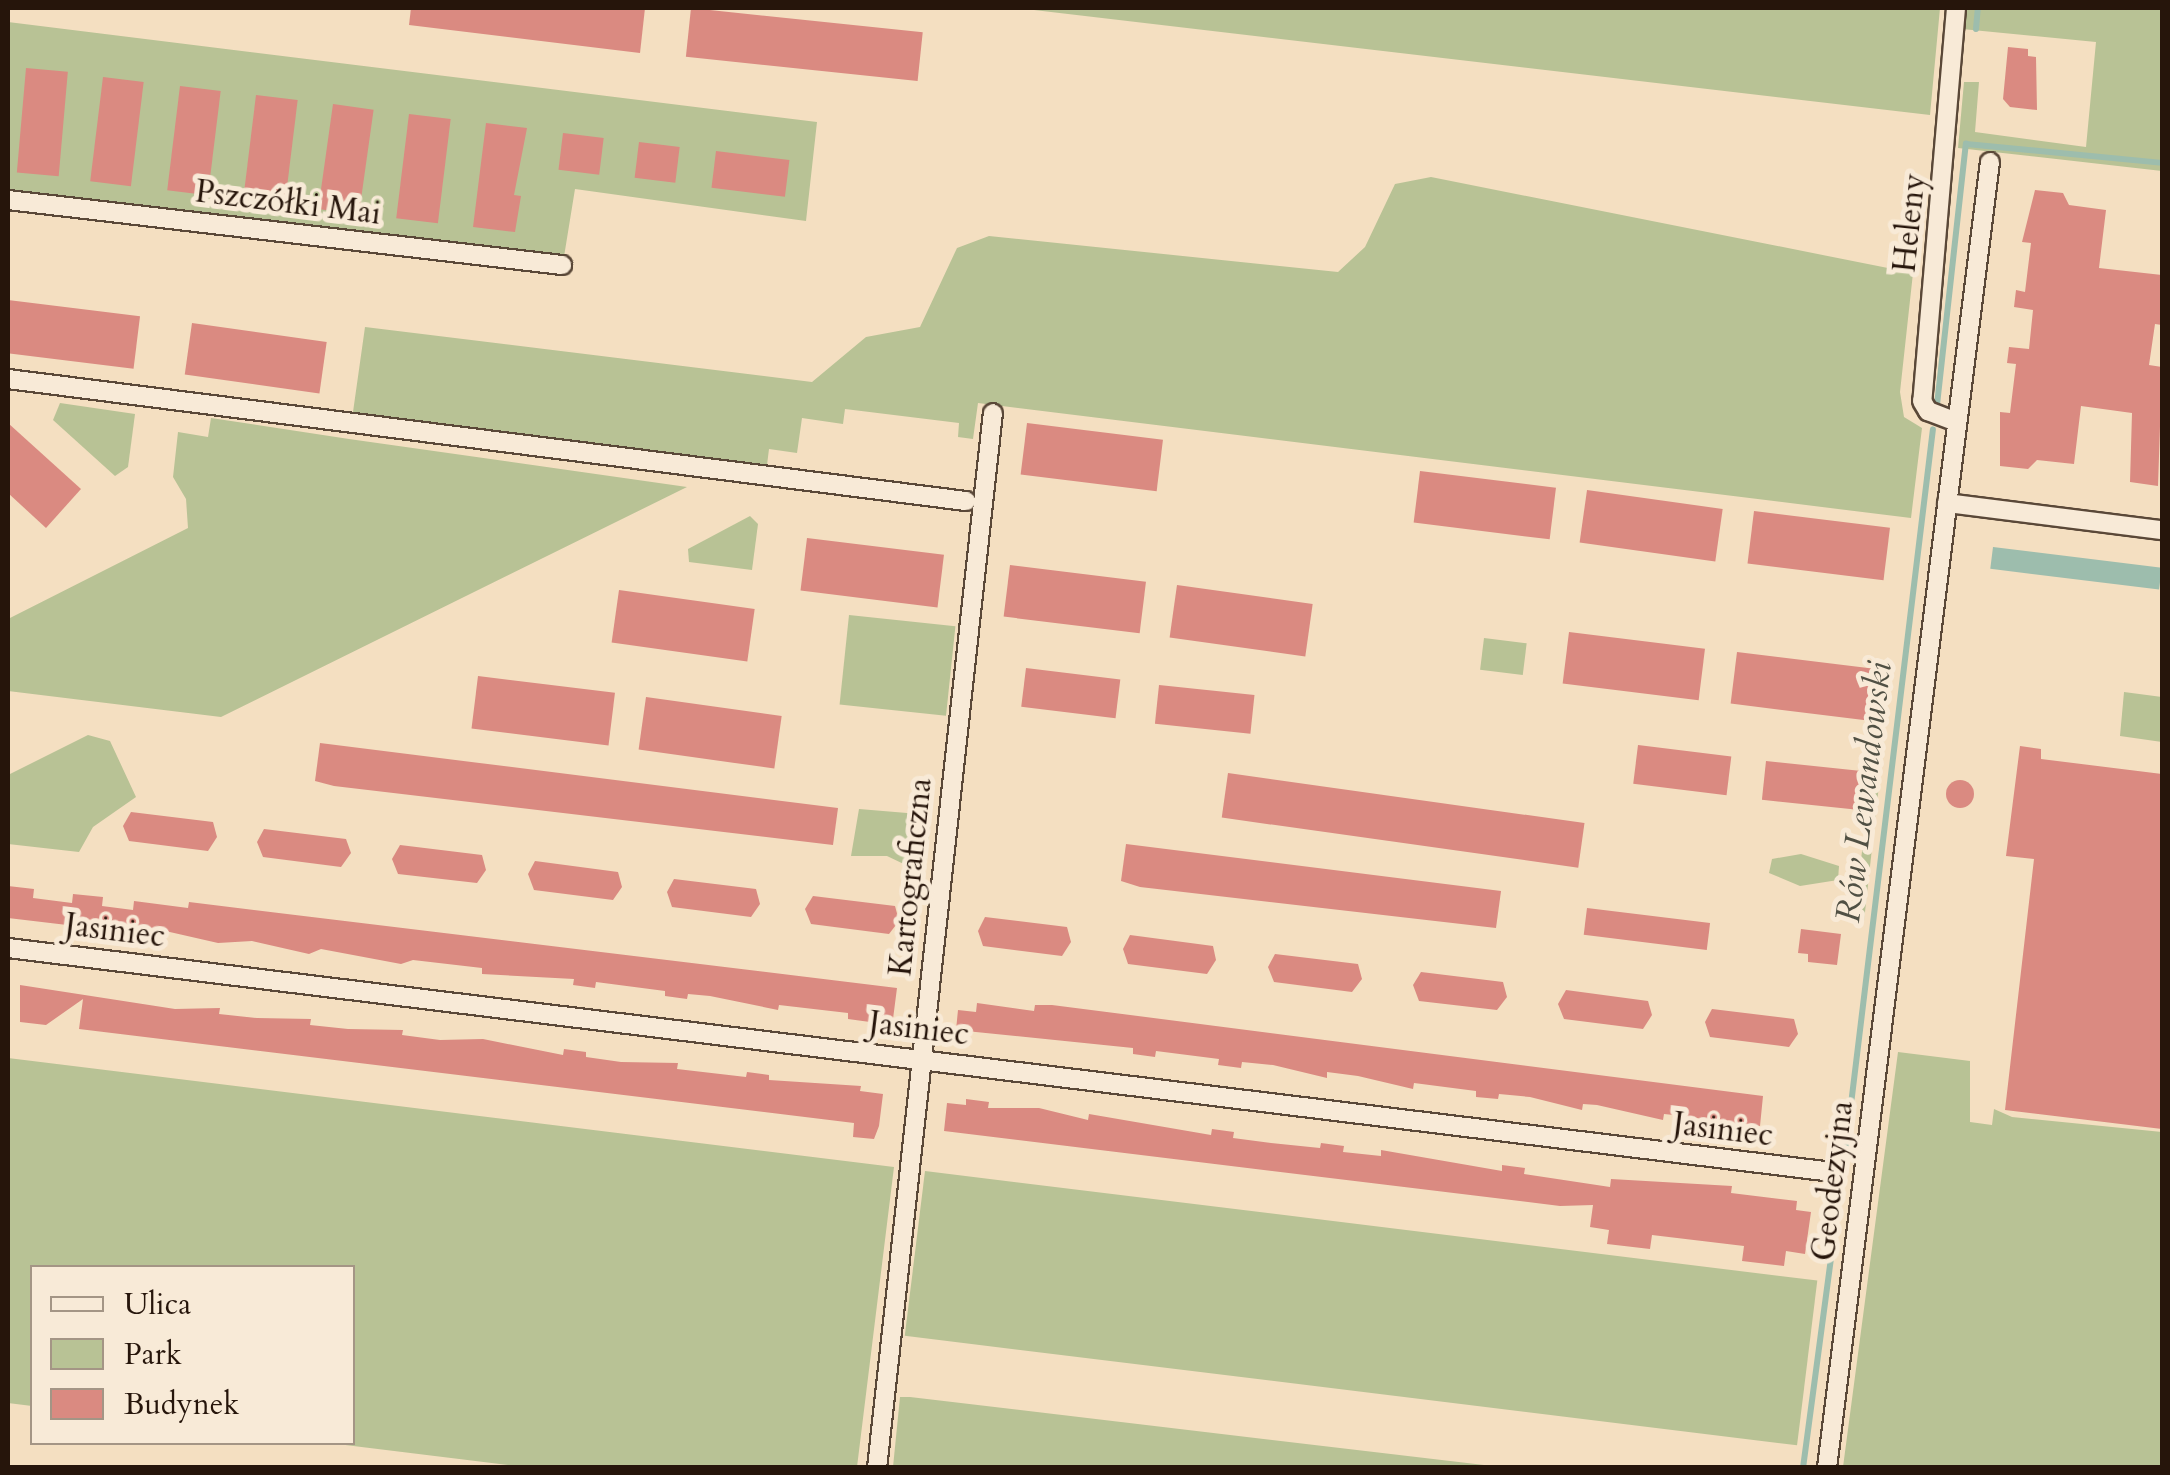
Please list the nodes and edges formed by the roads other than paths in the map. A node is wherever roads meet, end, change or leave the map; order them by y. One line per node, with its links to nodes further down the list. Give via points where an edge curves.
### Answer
1 (1956, 8): 7 (street, Heleny, via 1922,400 1928,410)
2 (1990, 162): 7 (street, Geodezyjna)
3 (8, 200): 4 (street, Pszczółki Mai)
4 (562, 265)
5 (8, 379): 8 (street)
6 (993, 412): 12 (street, Kartograficzna)
7 (1957, 422): 9 (street, Geodezyjna)
8 (966, 501)
9 (1947, 503): 10 (street); 15 (street, Geodezyjna)
10 (2162, 530)
11 (8, 948): 12 (street, Jasiniec)
12 (921, 1060): 13 (street, Jasiniec); 14 (street, Kartograficzna)
13 (1824, 1171)
14 (876, 1468)
15 (1827, 1468)

